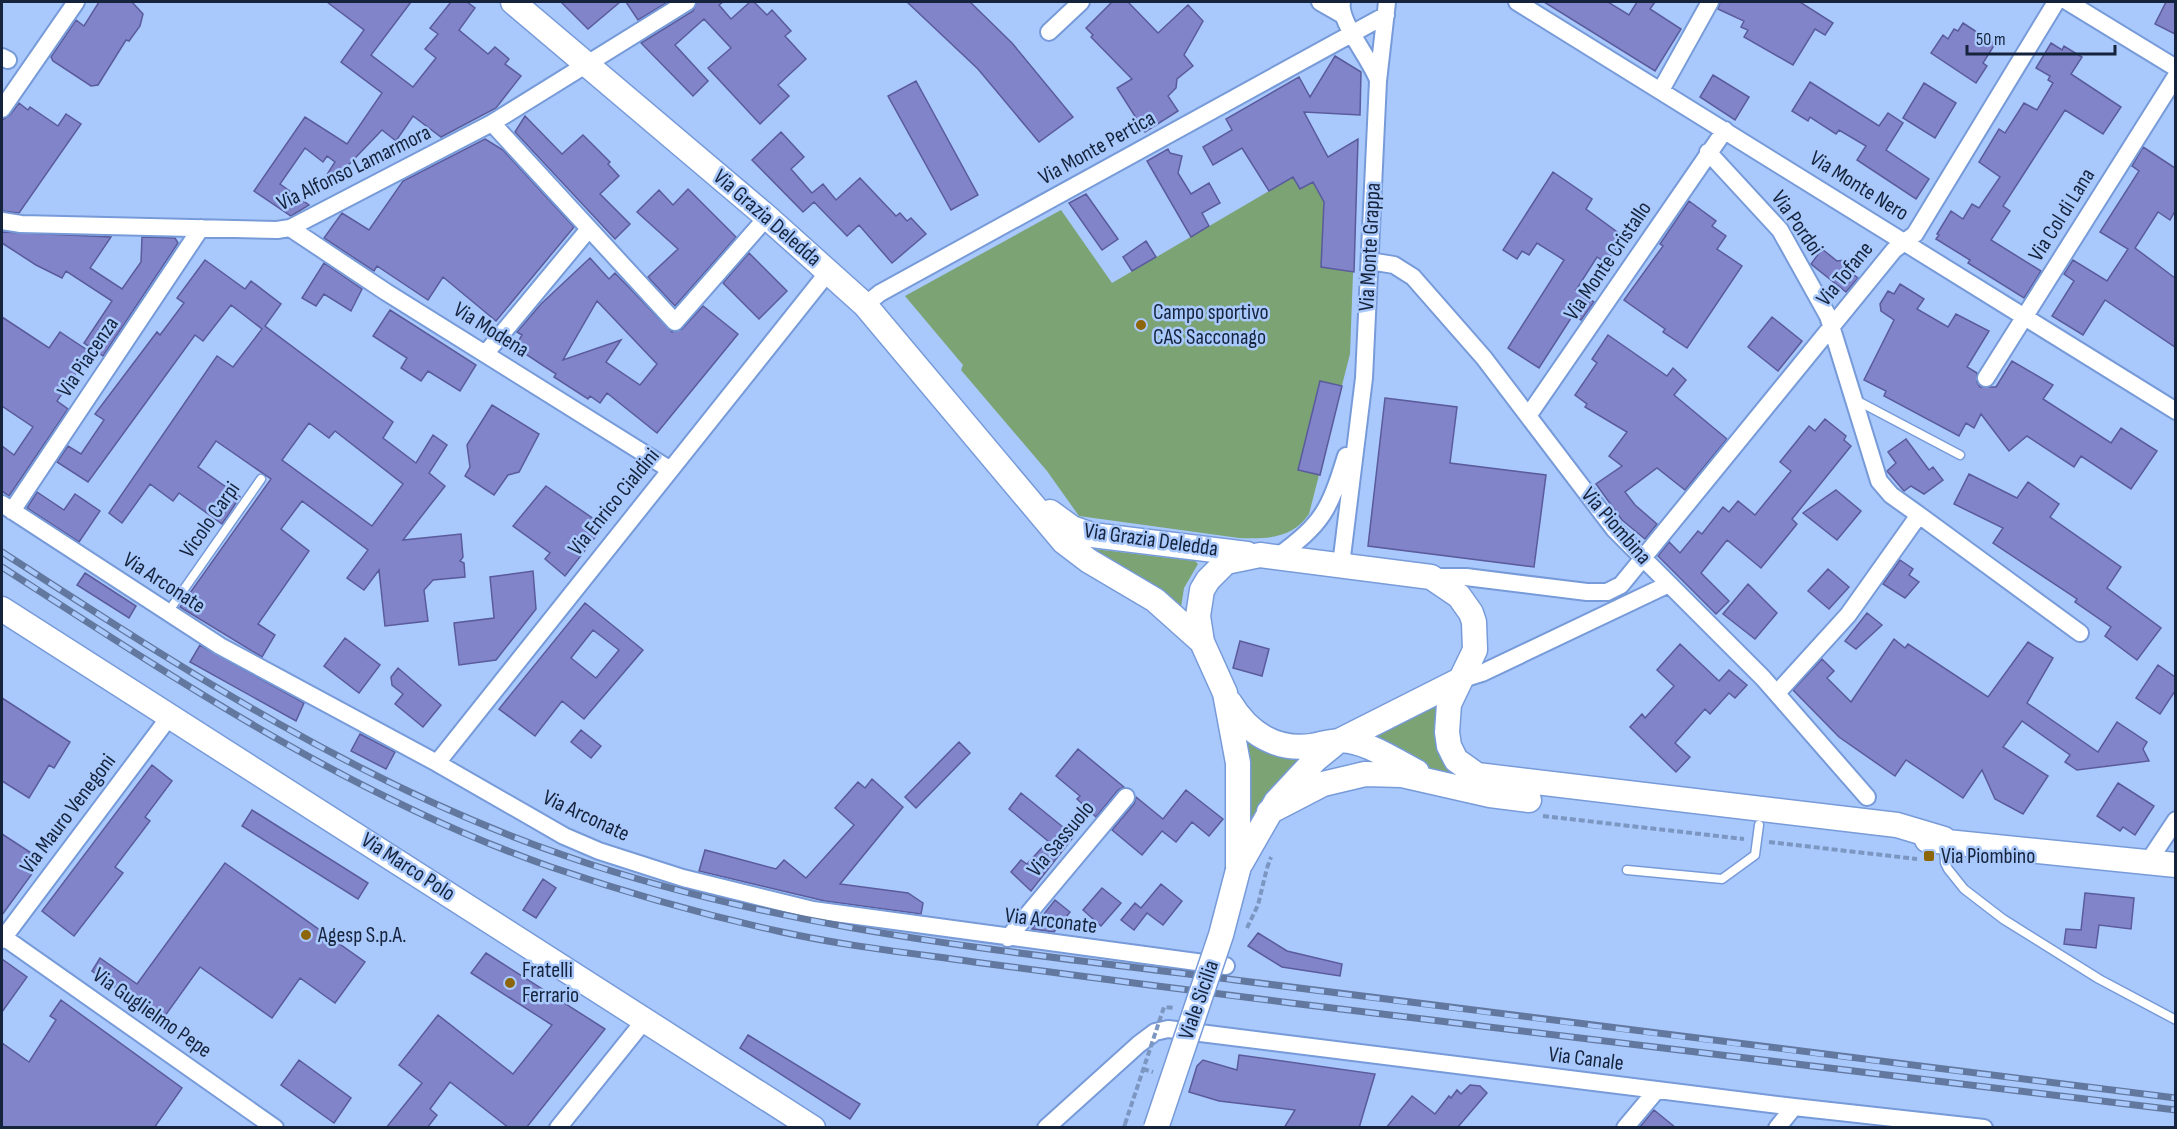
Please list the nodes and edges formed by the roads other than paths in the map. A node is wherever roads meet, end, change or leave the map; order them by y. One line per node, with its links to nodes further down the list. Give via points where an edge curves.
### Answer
1 (76, 2): 19 (street)
2 (513, 2): 14 (main road, Via Grazia Deledda)
3 (687, 2): 14 (street, Via Alfonso Lamarmora)
4 (1081, 2): 12 (street)
5 (1320, 2): 10 (street)
6 (1517, 2): 18 (street, Via Monte Nero)
7 (1710, 2): 18 (street)
8 (2056, 2): 28 (street, Via Tofane, via 1915,234)
9 (2068, 2): 15 (street)
10 (1341, 8): 13 (street)
11 (1387, 8): 13 (street, Via Monte Pertica); 17 (street, Via Monte Grappa)
12 (1050, 32)
13 (1352, 32): 17 (street); 31 (street, Via Monte Pertica, via 880,293)
14 (588, 65): 20 (street, Via Alfonso Lamarmora); 23 (main road, Via Grazia Deledda)
15 (2175, 68)
16 (2175, 76): 32 (street, Via Col di Lana)
17 (1378, 81): 29 (street, Via Monte Grappa)
18 (1661, 90): 21 (street, Via Monte Nero)
19 (2, 109)
20 (492, 123): 26 (street, Via Alfonso Lamarmora); 27 (street)
21 (1725, 130): 22 (street, Via Monte Cristallo); 28 (street, Via Monte Nero)
22 (1708, 153): 33 (street, Via Pordoi, via 1780,230); 39 (street, Via Monte Cristallo)
23 (766, 217): 27 (street, via 675,322); 30 (main road, Via Grazia Deledda)
24 (2, 221): 25 (street, Via Alfonso Lamarmora)
25 (201, 228): 26 (street, Via Alfonso Lamarmora); 44 (street, Via Piacenza)
26 (290, 228): 34 (street, Via Modena)
27 (588, 230): 34 (street)
28 (1905, 241): 32 (street, Via Monte Nero); 33 (street, Via Tofane)
29 (1370, 261): 38 (street, Via Monte Grappa); 39 (street, Via Piombina, via 1394,265 1413,277 1472,343)
30 (829, 271): 31 (main road, Via Grazia Deledda); 42 (street, Via Enrico Cialdini)
31 (865, 305): 41 (main road, Via Grazia Deledda)
32 (2025, 318): 35 (street, Via Col di Lana); 37 (street, Via Monte Nero)
33 (1832, 325): 36 (street, Via Pordoi); 47 (street, Via Tofane)
34 (486, 354): 42 (street, Via Modena)
35 (1986, 378)
36 (1854, 399): 40 (lane); 45 (street, Via Pordoi, via 1879,481 1886,491)
37 (2175, 411)
38 (1359, 412): 46 (street, Via Monte Grappa, via 1330,505 1312,530); 48 (street, Via Monte Grappa)
39 (1528, 416): 47 (street, Via Piombina, via 1607,520)
40 (1960, 455)
41 (996, 460): 46 (main road, Via Grazia Deledda, via 1052,514 1081,532); 54 (main road, Via Grazia Deledda, via 1064,542 1155,600)
42 (669, 469): 60 (street, Via Enrico Cialdini)
43 (261, 478): 52 (lane, Vicolo Carpi)
44 (7, 507): 52 (street, Via Arconate)
45 (1919, 515): 53 (street, Via Pordoi); 57 (street, via 1848,615)
46 (1269, 556): 48 (main road, Via Monte Grappa); 54 (main road, Via Monte Grappa, via 1226,562 1208,580 1198,601)
47 (1643, 558): 49 (street, Via Tofane, via 1621,585 1601,592 1466,577); 50 (street, Via Piombina)
48 (1341, 565): 49 (main road)
49 (1431, 577): 55 (main road, via 1458,596 1474,622 1475,650)
50 (1669, 584): 55 (street, via 1482,674); 57 (street, Via Piombina)
51 (2, 609): 58 (main road, Via Marco Polo)
52 (168, 612): 60 (street, Via Arconate, via 220,646)
53 (2080, 633)
54 (1202, 642): 56 (main road, Via Monte Grappa)
55 (1460, 680): 59 (main road, Via Monte Grappa); 67 (main road, via 1449,704 1449,746 1456,760 1477,775 1897,825)
56 (1225, 693): 59 (main road, Via Monte Grappa, via 1243,723 1264,739 1299,747); 70 (main road, Via Monte Grappa, via 1239,775)
57 (1777, 693): 63 (street, Via Piombina)
58 (170, 716): 72 (street, Via Mauro Venegoni); 76 (main road, Via Marco Polo)
59 (1337, 741): 61 (main road, via 1349,741 1384,754); 64 (main road, Via Monte Grappa, via 1296,778)
60 (436, 763): 73 (street, Via Arconate, via 576,842 683,878 813,910)
61 (1433, 781): 64 (main road, via 1383,774 1349,777 1311,789); 66 (main road, via 1490,795)
62 (1126, 797): 73 (street, Via Sassuolo)
63 (1867, 797)
64 (1269, 812): 70 (main road, Via Monte Grappa)
65 (2175, 820): 68 (street)
66 (1758, 833): 67 (main road); 71 (lane, via 1755,855 1722,879)
67 (1944, 839): 68 (main road); 75 (lane, via 1948,869 1984,905 2098,979)
68 (2148, 862): 69 (main road)
69 (2175, 865)
70 (1238, 870): 84 (main road, Viale Sicilia, bridge, via 1211,966)
71 (1627, 870)
72 (2, 938): 79 (street, Via Guglielmo Pepe)
73 (1008, 938): 74 (street, Via Arconate)
74 (1226, 966)
75 (2175, 1020)
76 (644, 1021): 81 (street); 82 (main road, Via Marco Polo)
77 (1656, 1090): 78 (street, Via Canale); 83 (street, Via Canale, via 1164,1029 1151,1035); 85 (street)
78 (1794, 1107): 86 (street); 87 (street, Via Canale)
79 (256, 1122): 80 (street, Via Guglielmo Pepe)
80 (276, 1128)
81 (558, 1128)
82 (813, 1128)
83 (1046, 1128)
84 (1156, 1128)
85 (1626, 1128)
86 (1777, 1128)
87 (1984, 1128)

